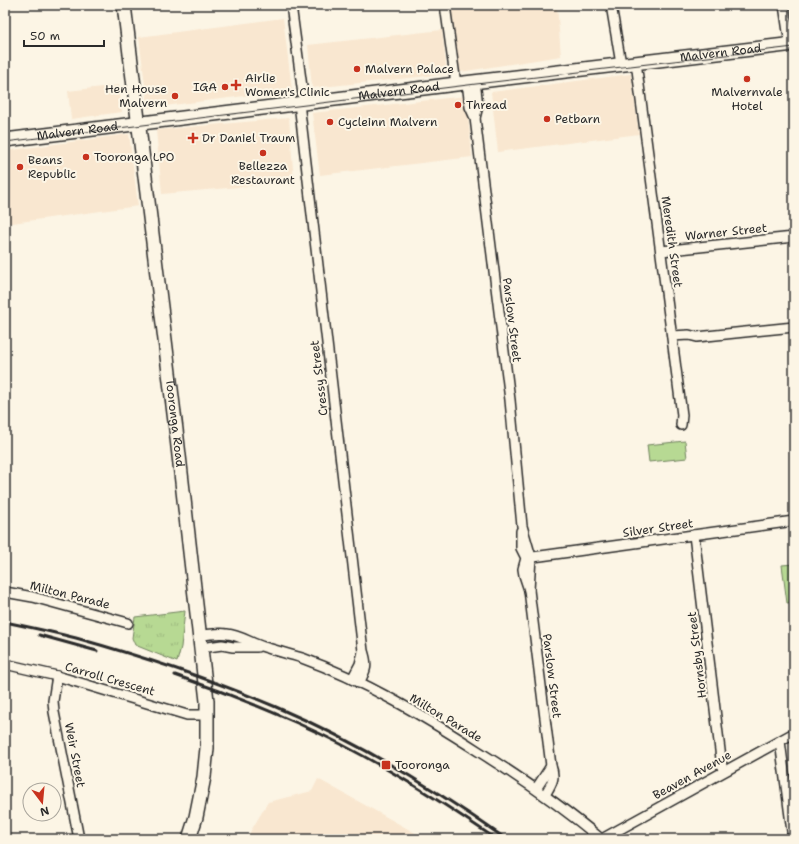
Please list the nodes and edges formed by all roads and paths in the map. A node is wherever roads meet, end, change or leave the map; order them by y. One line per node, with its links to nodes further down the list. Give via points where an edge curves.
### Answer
1 (124, 5): 11 (main road, Tooronga Road)
2 (291, 5): 10 (street, Cressy Street)
3 (445, 5): 9 (street, Parslow Street)
4 (611, 5): 8 (street)
5 (784, 5): 6 (street)
6 (792, 44): 7 (main road, Malvern Road)
7 (636, 62): 8 (main road, Malvern Road); 14 (street, Meredith Street)
8 (621, 64): 9 (main road, Malvern Road)
9 (466, 82): 10 (main road, Malvern Road); 20 (street, Parslow Street, via 470,107 475,118 510,400 522,526)
10 (301, 102): 11 (main road, Malvern Road); 26 (street, Cressy Street, via 366,661 366,667)
11 (139, 122): 12 (main road, Malvern Road); 23 (main road, Tooronga Road)
12 (5, 140)
13 (794, 236): 14 (street, Warner Street)
14 (661, 251): 16 (street, Meredith Street)
15 (794, 327): 16 (street, via 696,337 689,335)
16 (673, 340): 17 (street, Meredith Street)
17 (681, 425)
18 (794, 521): 19 (street, Silver Street)
19 (694, 535): 20 (street, Silver Street); 31 (street, Hornsby Street)
20 (529, 558): 30 (street, Parslow Street, via 529,590)
21 (5, 592): 22 (street, Milton Parade)
22 (128, 623)
23 (201, 642): 26 (street, Milton Parade, via 263,647 303,659); 27 (main road, Tooronga Road)
24 (5, 664): 25 (street, Carroll Crescent)
25 (57, 676): 27 (street, Carroll Crescent, via 187,715); 34 (street, Weir Street, via 54,712)
26 (356, 681): 32 (street, Milton Parade, via 443,728)
27 (208, 715): 35 (main road, Tooronga Road, via 204,777)
28 (794, 733): 29 (street, Beaven Avenue)
29 (780, 741): 31 (street, Beaven Avenue); 37 (street)
30 (551, 766): 32 (street); 33 (street, Parslow Street, via 554,778)
31 (724, 771): 36 (street, Beaven Avenue)
32 (536, 789): 33 (street, Milton Parade)
33 (545, 795): 36 (street, Milton Parade)
34 (79, 839)
35 (189, 839)
36 (602, 839)
37 (793, 839)

